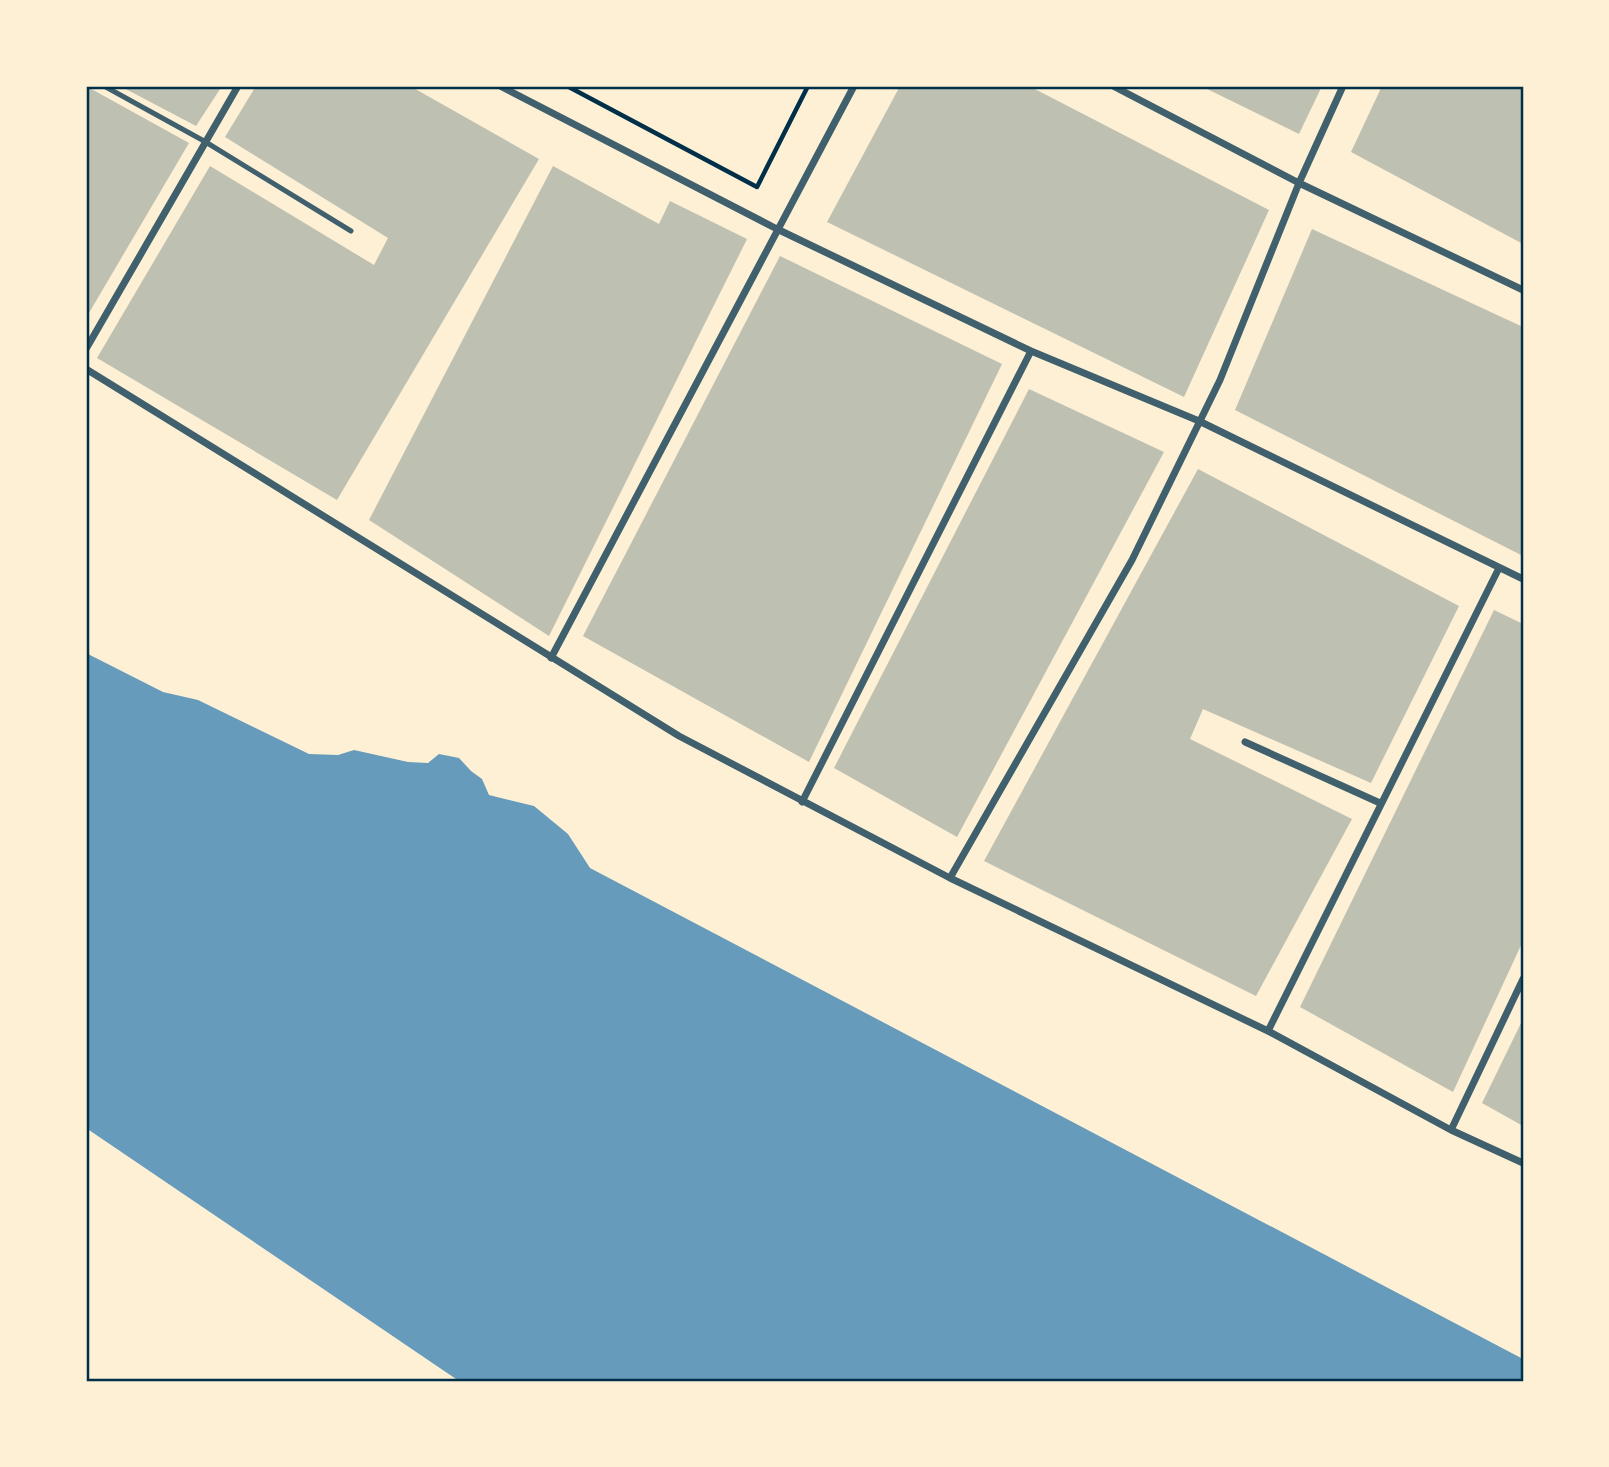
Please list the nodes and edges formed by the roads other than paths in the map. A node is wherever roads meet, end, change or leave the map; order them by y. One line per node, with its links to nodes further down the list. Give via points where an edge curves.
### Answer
1 (104, 86): 7 (lane)
2 (238, 86): 7 (street)
3 (500, 86): 9 (street)
4 (854, 86): 9 (street)
5 (1113, 86): 8 (street)
6 (1343, 86): 8 (street)
7 (204, 141): 10 (lane); 12 (street)
8 (1298, 183): 11 (street); 15 (street, via 1220,380)
9 (777, 229): 13 (street); 18 (street)
10 (351, 231)
11 (1523, 290)
12 (86, 349)
13 (1031, 351): 15 (street); 20 (street)
14 (86, 369): 18 (street)
15 (1199, 421): 16 (street); 22 (street, via 1132,560)
16 (1499, 568): 17 (street); 21 (street)
17 (1523, 579)
18 (551, 659): 20 (street, via 679,736)
19 (1245, 742): 21 (street)
20 (802, 802): 22 (street)
21 (1380, 803): 24 (street)
22 (950, 878): 24 (street)
23 (1523, 979): 25 (street)
24 (1268, 1031): 25 (street)
25 (1451, 1130): 26 (street)
26 (1523, 1163)

